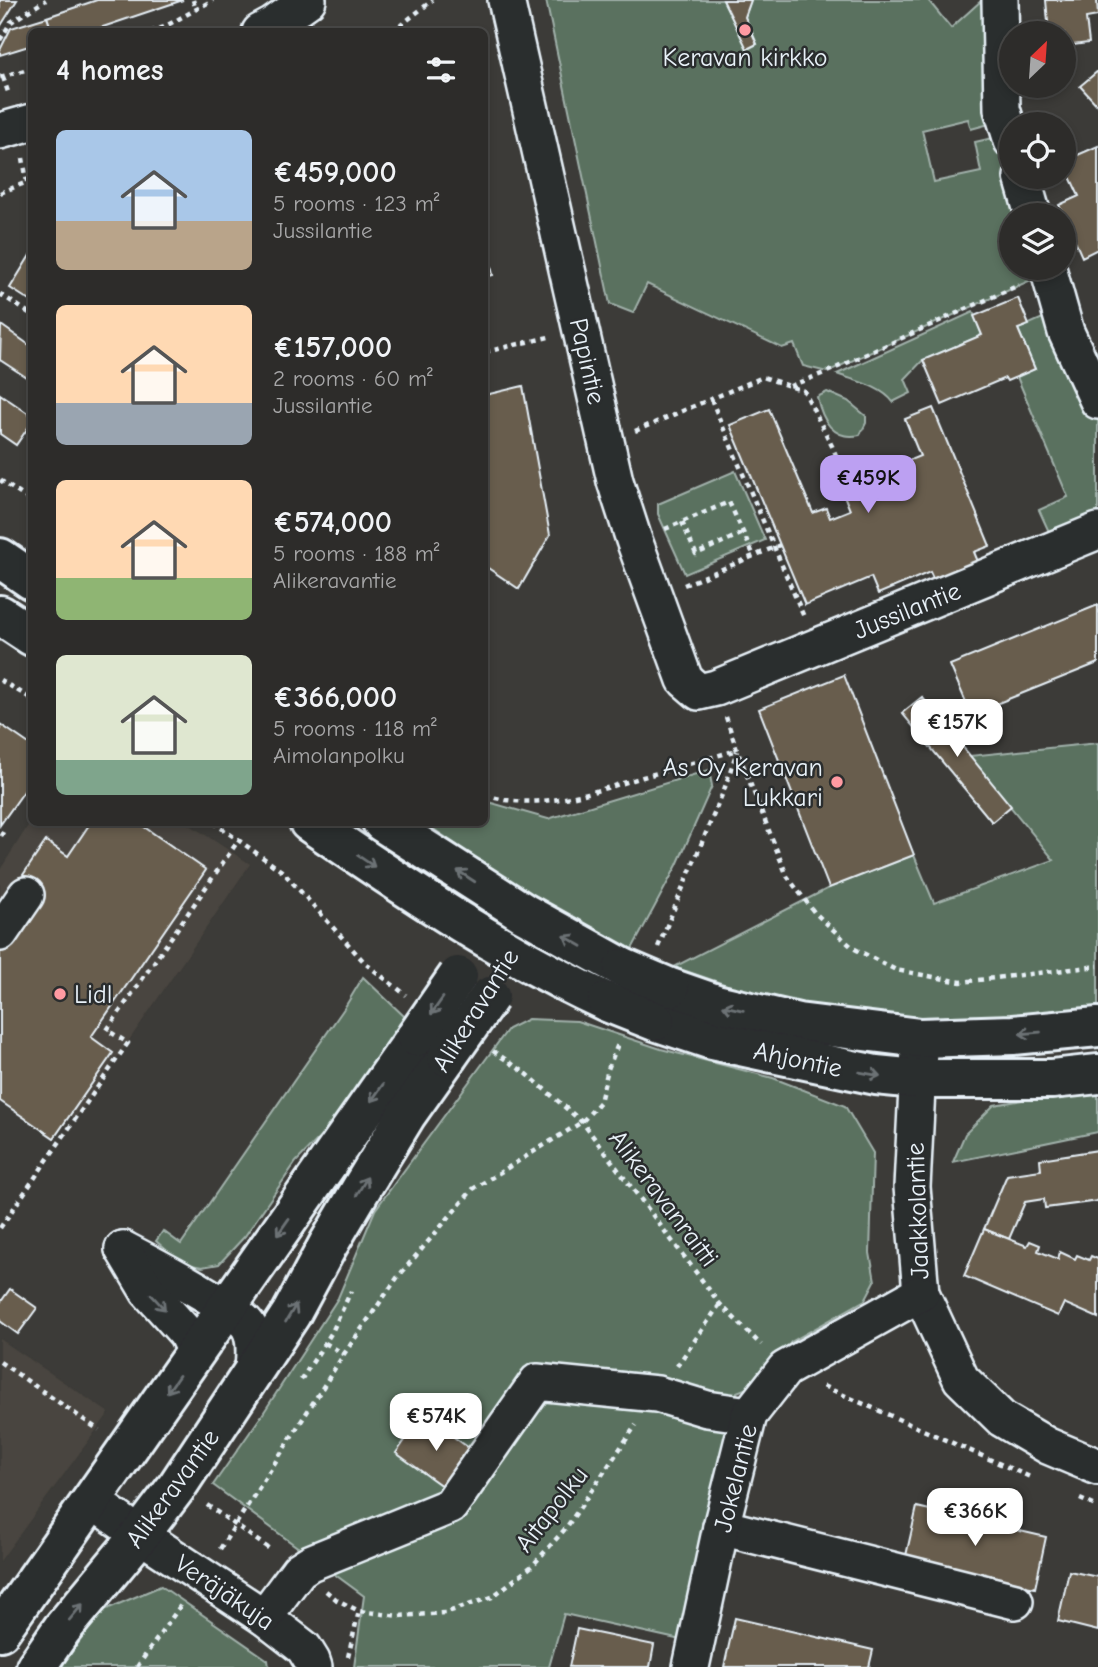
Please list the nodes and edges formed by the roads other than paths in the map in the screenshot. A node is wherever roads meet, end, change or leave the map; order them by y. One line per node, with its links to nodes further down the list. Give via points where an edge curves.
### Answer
1 (308, 0): 4 (street)
2 (506, 0): 15 (street, Papintie, via 615,481 685,680 699,692)
3 (1000, 0): 5 (street)
4 (267, 28)
5 (1003, 112)
6 (28, 123): 7 (street)
7 (0, 131)
8 (1051, 280): 9 (street, via 1066,332)
9 (1098, 401)
10 (1098, 531): 15 (street, Jussilantie)
11 (0, 558): 12 (main road)
12 (28, 577)
13 (0, 614): 14 (main road)
14 (28, 633)
15 (716, 688)
16 (315, 826): 21 (main road, Ahjontie, one-way to 21)
17 (389, 826): 19 (main road, Ahjontie, one-way to 17)
18 (26, 895): 20 (street)
19 (524, 913): 21 (main road, Alikeravantie); 22 (main road, Ahjontie, one-way to 19)
20 (0, 933)
21 (500, 946): 22 (main road, Ahjontie, via 559,979); 27 (main road, Alikeravantie, one-way to 27, bridge, via 458,976 415,1019); 32 (main road, Alikeravantie, one-way to 21, bridge, via 291,1314 406,1115 490,996)
22 (639, 994): 24 (main road, Ahjontie, one-way to 22, via 798,1023 716,1004); 26 (main road, Ahjontie, one-way to 26, via 712,1040 876,1075)
23 (1098, 1027): 24 (main road, Ahjontie, one-way to 24)
24 (920, 1038): 26 (street, Jaakkolantie)
25 (1098, 1074): 26 (main road, Ahjontie, via 1052,1079)
26 (917, 1079): 29 (street, Jaakkolantie, via 912,1187)
27 (250, 1273): 28 (street, via 221,1285); 30 (main road, Alikeravantie)
28 (183, 1281): 30 (street); 31 (street, one-way to 31, via 123,1249 148,1292 186,1333)
29 (920, 1293): 33 (street, Jokelantie, via 785,1369); 34 (street, Jaakkolantie, via 961,1379 1002,1419 1048,1446)
30 (226, 1308): 31 (main road, Alikeravantie); 32 (street, via 248,1324 254,1340)
31 (195, 1352): 35 (main road, Alikeravantie, one-way to 35)
32 (253, 1370): 37 (main road, Alikeravantie)
33 (749, 1415): 36 (street, Jokelantie); 39 (street, via 657,1394 537,1382 450,1506 310,1563 299,1570)
34 (1098, 1467)
35 (92, 1501): 37 (street, Veräjäkuja); 40 (main road, Alikeravantie)
36 (721, 1527): 38 (street); 43 (street, Jokelantie)
37 (140, 1535): 39 (street, Veräjäkuja); 41 (main road, Alikeravantie, one-way to 37)
38 (1015, 1601)
39 (264, 1617): 42 (street, Veräjäkuja, via 304,1648)
40 (0, 1631)
41 (36, 1667)
42 (314, 1667)
43 (691, 1667)

